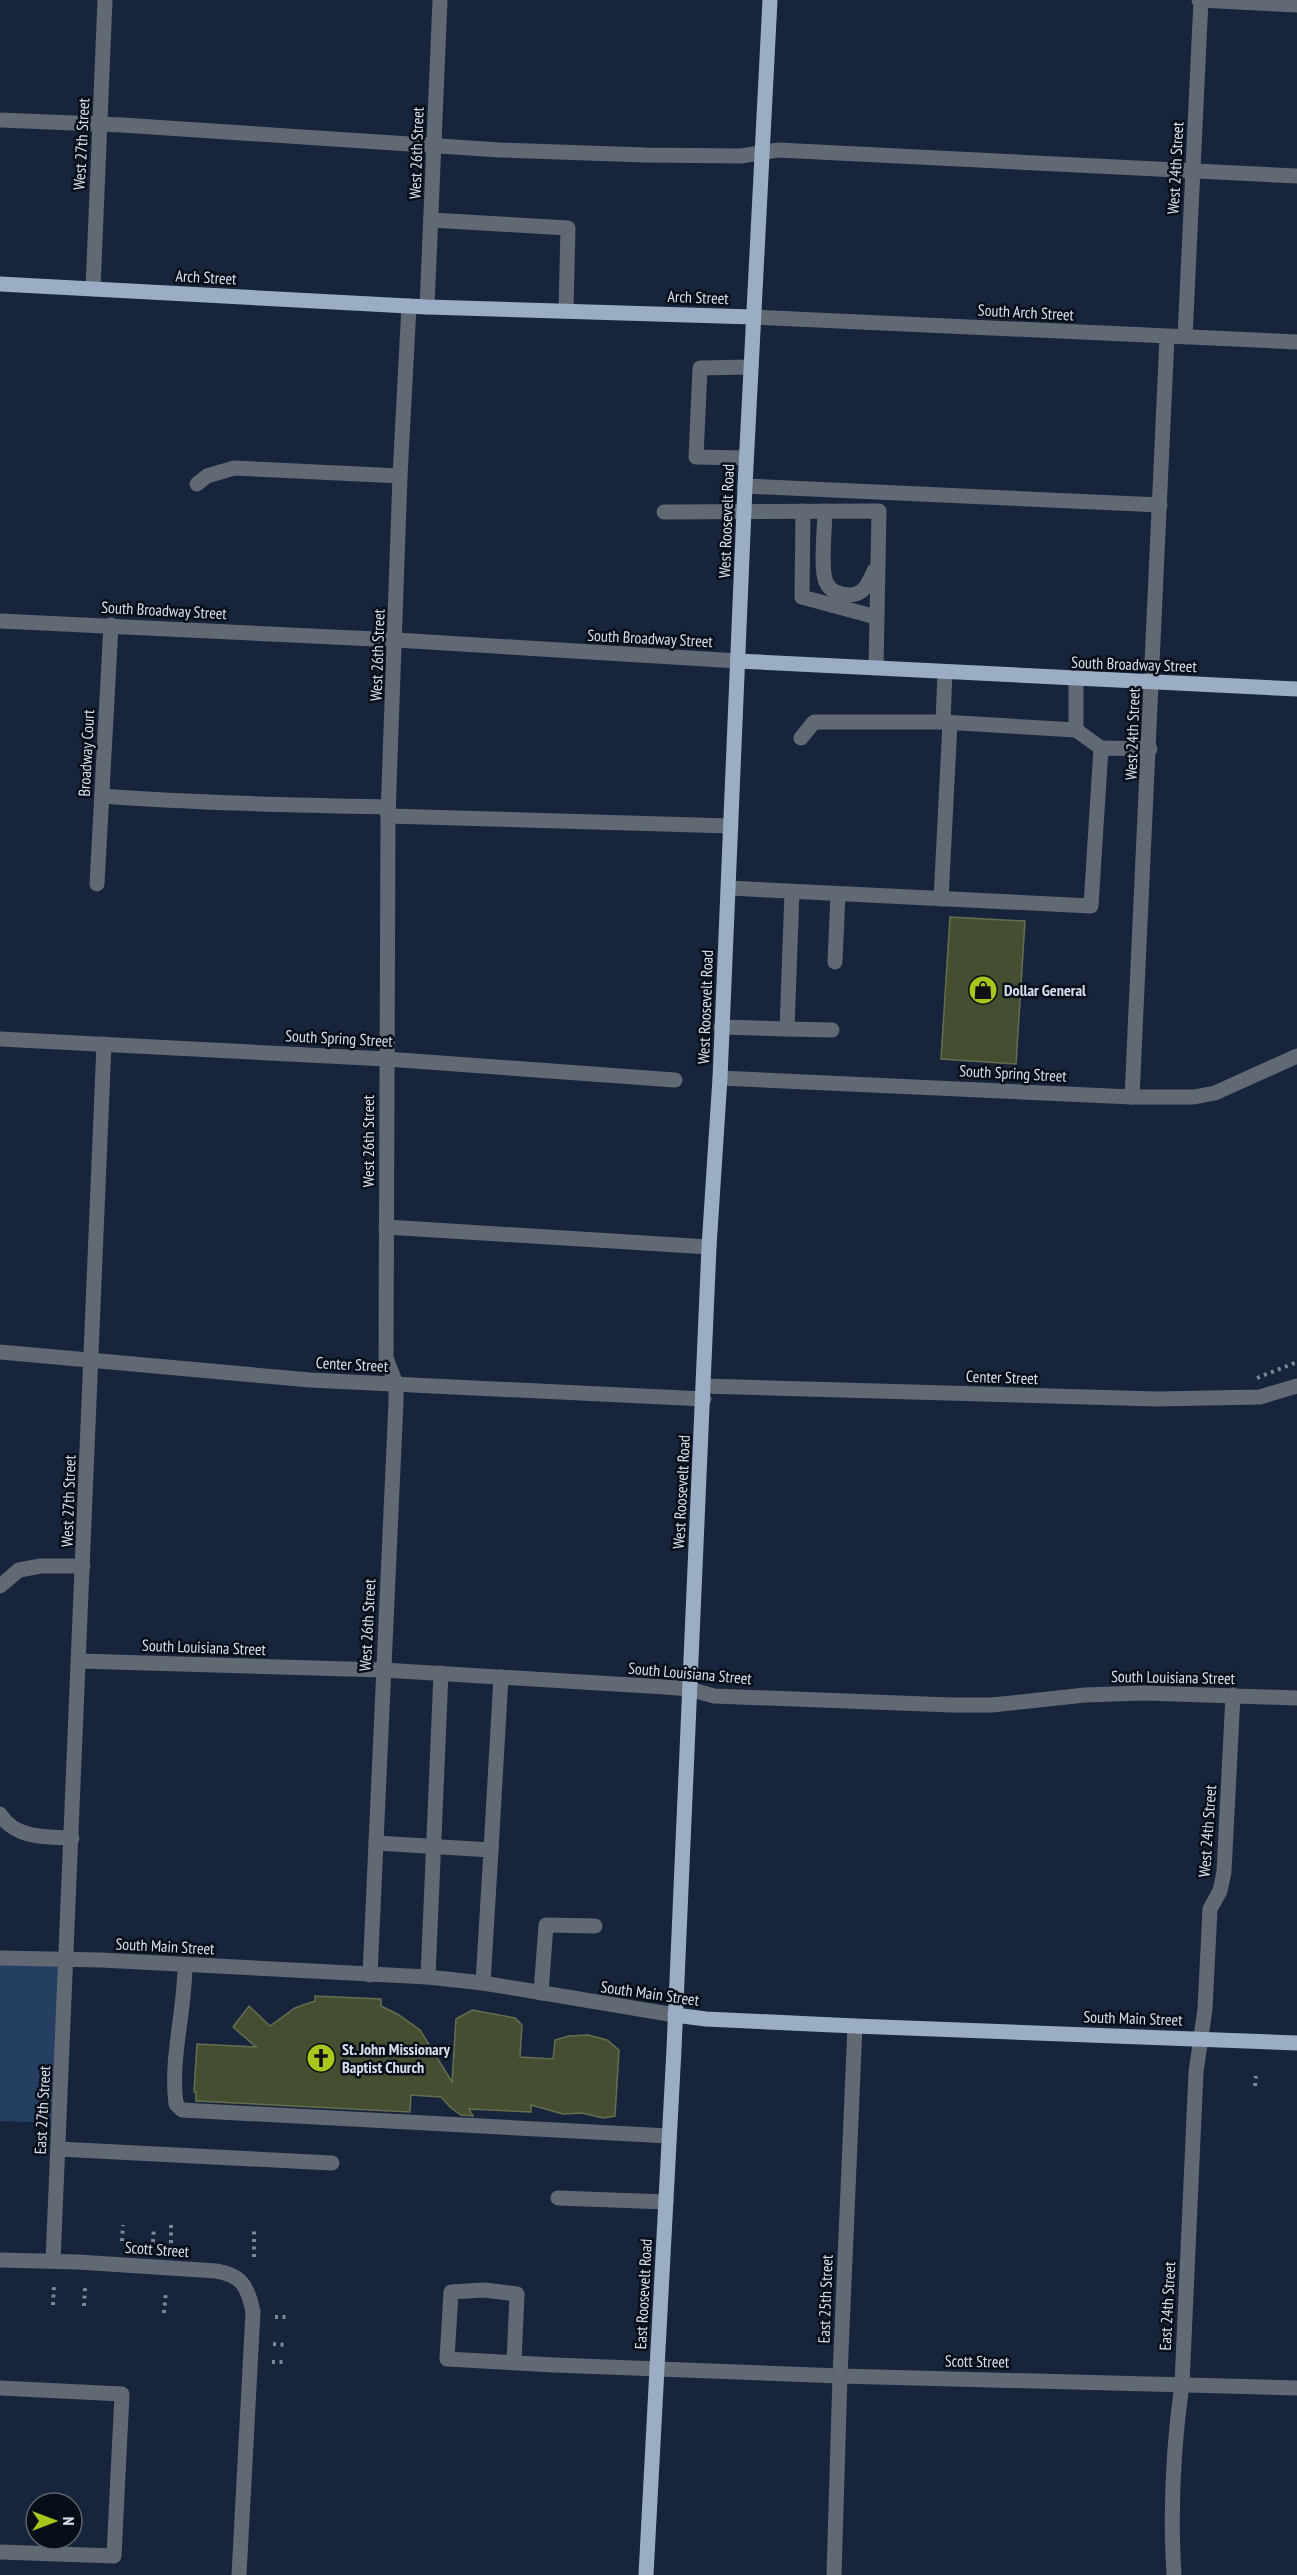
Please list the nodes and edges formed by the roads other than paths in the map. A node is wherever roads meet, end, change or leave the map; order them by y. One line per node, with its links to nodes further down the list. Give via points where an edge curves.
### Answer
1 (105, 0): 7 (street, West 27th Street)
2 (440, 0): 8 (street, West 26th Street)
3 (770, 0): 9 (main road, West Roosevelt Road)
4 (1200, 0): 5 (street); 10 (street, West 24th Street)
5 (1297, 5)
6 (0, 120): 7 (street)
7 (99, 124): 8 (street); 14 (street, West 27th Street)
8 (434, 146): 9 (street, via 645,155); 12 (street, West 26th Street)
9 (762, 154): 10 (street, via 783,151); 18 (main road, West Roosevelt Road)
10 (1193, 172): 11 (street); 20 (street, West 24th Street)
11 (1297, 176)
12 (431, 220): 16 (street, West 26th Street); 17 (street, via 568,228)
13 (0, 284): 14 (main road, Arch Street)
14 (93, 289): 15 (main road, Arch Street)
15 (409, 306): 16 (main road); 24 (street, West 26th Street)
16 (427, 307): 17 (main road, Arch Street)
17 (566, 311): 18 (main road, Arch Street)
18 (753, 317): 19 (street, South Arch Street); 22 (main road, West Roosevelt Road)
19 (1167, 337): 20 (street, South Arch Street); 28 (street, West 24th Street)
20 (1185, 337): 21 (street, South Arch Street)
21 (1297, 342)
22 (751, 367): 23 (main road, West Roosevelt Road); 23 (street, via 700,368 699,379 696,457)
23 (746, 458): 26 (main road, West Roosevelt Road)
24 (400, 476): 25 (street, via 234,468 207,476); 38 (street, West 26th Street)
25 (197, 484)
26 (745, 486): 27 (street); 33 (main road, West Roosevelt Road)
27 (879, 492): 28 (street); 30 (street)
28 (1160, 505): 43 (street, West 24th Street)
29 (825, 510): 30 (street); 31 (street); 34 (street, via 825,581 842,595 855,595 868,586)
30 (879, 510): 34 (street)
31 (803, 511): 33 (street); 35 (street, via 802,597)
32 (663, 512): 33 (street)
33 (744, 512): 39 (main road, West Roosevelt Road)
34 (880, 530): 35 (street)
35 (876, 616): 40 (street)
36 (0, 621): 37 (street, South Broadway Street)
37 (111, 625): 38 (street, South Broadway Street); 50 (street, Broadway Court)
38 (396, 640): 39 (street, South Broadway Street); 51 (street, West 26th Street)
39 (738, 661): 40 (main road, South Broadway Street); 52 (main road, West Roosevelt Road)
40 (876, 668): 41 (main road, South Broadway Street)
41 (945, 672): 42 (main road, South Broadway Street); 45 (street)
42 (1076, 680): 43 (main road, South Broadway Street); 46 (street)
43 (1152, 682): 44 (main road, South Broadway Street); 49 (street, West 24th Street)
44 (1297, 689)
45 (946, 723): 46 (street); 47 (street, via 814,722); 57 (street)
46 (1076, 730): 48 (street)
47 (801, 738)
48 (1101, 748): 49 (street); 57 (street, via 1091,906)
49 (1150, 749): 68 (street, West 24th Street)
50 (102, 796): 51 (street); 53 (street, Broadway Court)
51 (388, 812): 52 (street); 65 (street, West 26th Street)
52 (731, 826): 54 (main road, West Roosevelt Road)
53 (97, 884)
54 (729, 888): 55 (street); 59 (main road, West Roosevelt Road)
55 (792, 892): 56 (street); 60 (street)
56 (838, 894): 57 (street); 58 (street)
57 (941, 899)
58 (836, 962)
59 (721, 1027): 60 (street); 66 (main road, West Roosevelt Road)
60 (787, 1029): 61 (street)
61 (832, 1030)
62 (0, 1040): 63 (street, South Spring Street)
63 (104, 1044): 65 (street, South Spring Street); 72 (street, West 27th Street)
64 (1297, 1056): 68 (street, South Spring Street, via 1215,1093)
65 (386, 1059): 67 (street, South Spring Street); 69 (street, West 26th Street)
66 (720, 1078): 68 (street, South Spring Street); 70 (main road, West Roosevelt Road)
67 (675, 1080)
68 (1132, 1097)
69 (386, 1227): 70 (street); 73 (street, West 26th Street, via 386,1358)
70 (709, 1247): 75 (main road, West Roosevelt Road)
71 (0, 1352): 72 (street, Center Street)
72 (91, 1362): 73 (street, Center Street); 76 (street, West 27th Street)
73 (396, 1384): 75 (street, Center Street); 79 (street, West 26th Street)
74 (1297, 1386): 75 (street, Center Street, via 1260,1398 1157,1400)
75 (704, 1393): 82 (main road, West Roosevelt Road)
76 (83, 1566): 77 (street, via 19,1570); 78 (street, West 27th Street)
77 (0, 1586)
78 (79, 1661): 79 (street, South Louisiana Street); 86 (street, West 27th Street)
79 (383, 1670): 80 (street, South Louisiana Street); 87 (street, West 26th Street)
80 (441, 1673): 81 (street, South Louisiana Street); 88 (street)
81 (501, 1677): 82 (street, South Louisiana Street); 89 (street)
82 (689, 1689): 83 (street, South Louisiana Street, via 714,1696 951,1705 992,1705 1084,1695); 98 (main road, West Roosevelt Road)
83 (1233, 1695): 84 (street, South Louisiana Street); 100 (street, West 24th Street, via 1224,1872 1210,1909)
84 (1297, 1698)
85 (0, 1814): 86 (street, via 4,1821 29,1836)
86 (72, 1838): 92 (street, West 27th Street)
87 (376, 1842): 88 (street); 94 (street, West 26th Street)
88 (434, 1845): 89 (street); 95 (street)
89 (491, 1850): 96 (street)
90 (595, 1926): 97 (street, via 546,1925)
91 (0, 1958): 92 (street, South Main Street)
92 (66, 1960): 93 (street, South Main Street); 103 (street, East 27th Street)
93 (185, 1965): 94 (street, South Main Street); 102 (street, via 175,2076 176,2104 183,2110)
94 (370, 1975): 95 (street, South Main Street)
95 (428, 1977): 96 (street, South Main Street)
96 (483, 1983): 97 (street, South Main Street)
97 (541, 1993): 98 (street, South Main Street)
98 (675, 2015): 99 (main road, South Main Street); 102 (main road, East Roosevelt Road)
99 (855, 2026): 100 (main road, South Main Street); 111 (street, East 25th Street)
100 (1199, 2039): 101 (main road, South Main Street); 112 (street, East 24th Street)
101 (1297, 2043)
102 (669, 2136): 106 (main road, East Roosevelt Road)
103 (58, 2149): 104 (street); 108 (street, East 27th Street)
104 (332, 2163)
105 (558, 2198): 106 (street)
106 (666, 2202): 110 (main road, East Roosevelt Road)
107 (0, 2260): 108 (street, Scott Street)
108 (53, 2261): 116 (street, Scott Street, via 230,2273 242,2282 253,2312)
109 (514, 2362): 109 (street, Scott Street, via 447,2358 452,2292 517,2294); 110 (street, Scott Street)
110 (657, 2369): 111 (street, Scott Street); 117 (main road, East Roosevelt Road)
111 (840, 2376): 112 (street, Scott Street); 118 (street, East 25th Street)
112 (1182, 2384): 114 (street, Scott Street); 119 (street, East 24th Street, via 1170,2531)
113 (0, 2388): 115 (street, via 123,2394 114,2556)
114 (1297, 2388)
115 (0, 2552)
116 (239, 2575)
117 (646, 2575)
118 (834, 2575)
119 (1174, 2575)

